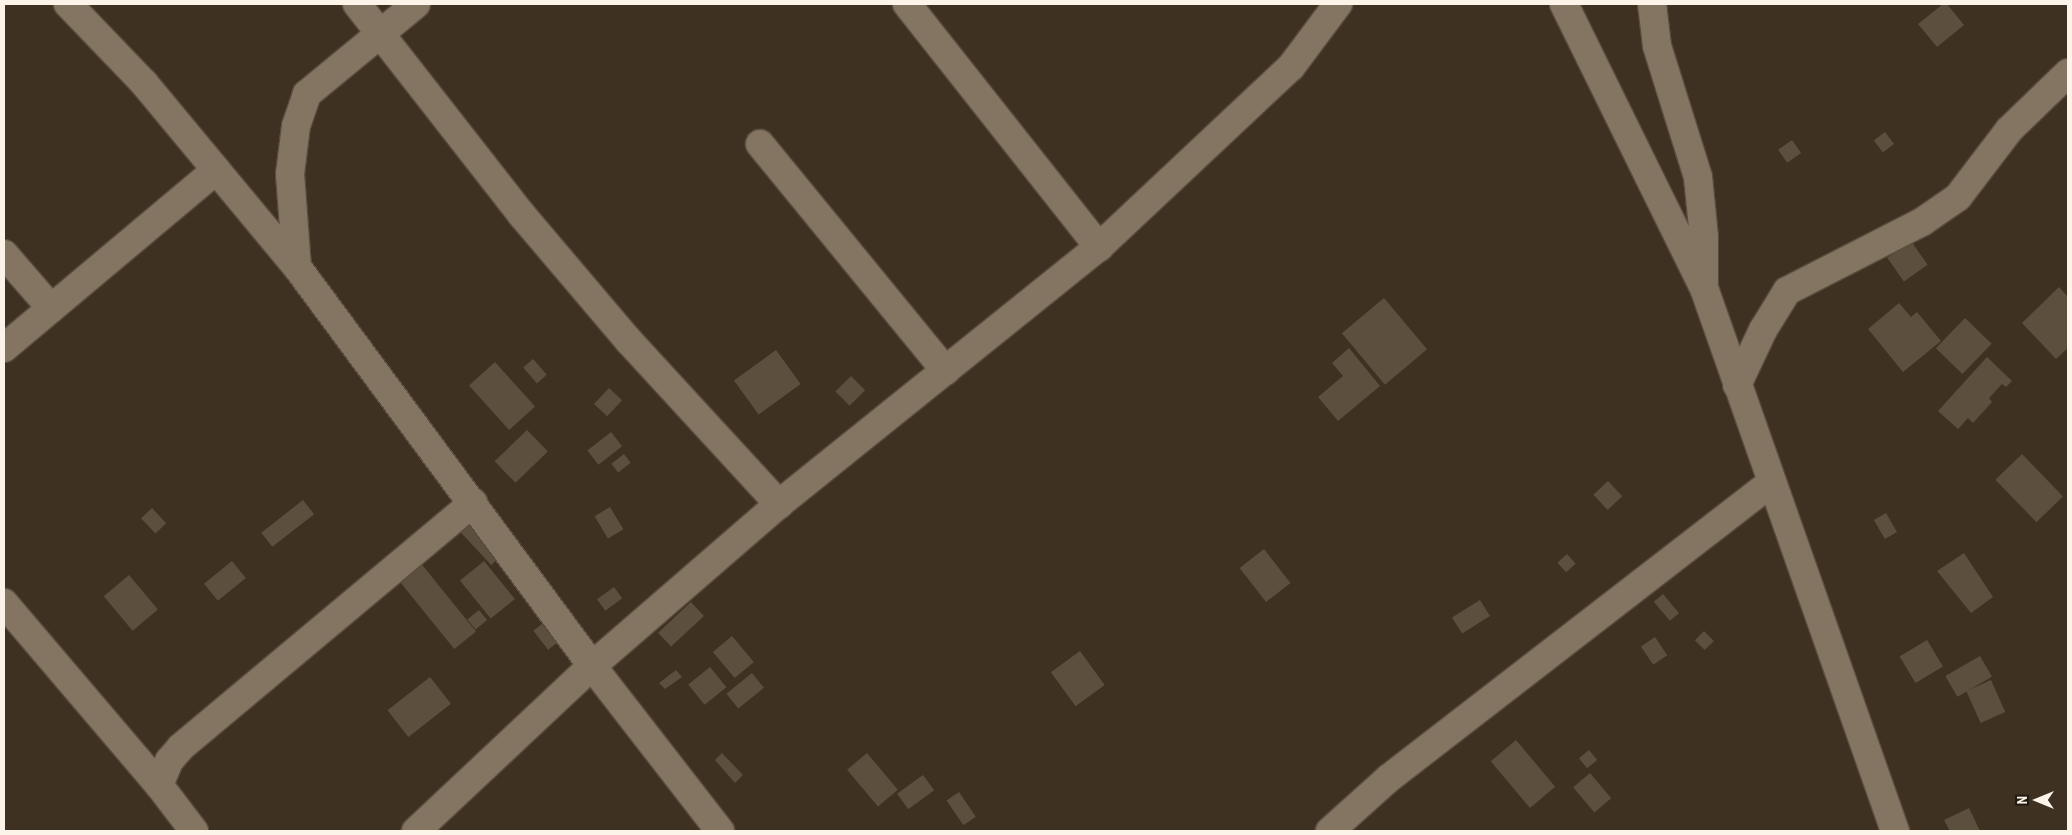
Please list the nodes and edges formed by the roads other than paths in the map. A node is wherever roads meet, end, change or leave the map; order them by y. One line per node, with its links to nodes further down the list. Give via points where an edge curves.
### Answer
1 (68, 4): 11 (street, via 144,83)
2 (357, 4): 8 (street)
3 (416, 4): 8 (street)
4 (907, 4): 12 (street)
5 (1338, 4): 12 (street, via 1291,67)
6 (1564, 4): 15 (street)
7 (1652, 4): 15 (street, via 1657,46 1698,177 1704,237)
8 (379, 32): 14 (street, via 307,94 304,102 296,126 290,174); 22 (street, via 522,215 629,341)
9 (2068, 73): 19 (street, via 2009,130 1958,197 1922,222 1787,291 1763,330)
10 (760, 144): 18 (street)
11 (216, 170): 14 (street); 16 (street)
12 (1099, 247): 18 (street)
13 (4, 254): 16 (street)
14 (296, 267): 21 (street)
15 (1704, 288): 19 (street)
16 (50, 308): 17 (street)
17 (4, 348)
18 (946, 371): 22 (street)
19 (1738, 385): 20 (street)
20 (1771, 483): 29 (street, via 1389,778); 30 (street)
21 (473, 503): 24 (street); 25 (street, via 181,747 169,761)
22 (779, 504): 24 (street)
23 (4, 603): 25 (street)
24 (592, 666): 27 (street); 28 (street)
25 (158, 785): 26 (street)
26 (194, 831)
27 (416, 831)
28 (720, 831)
29 (1330, 831)
30 (1895, 831)

